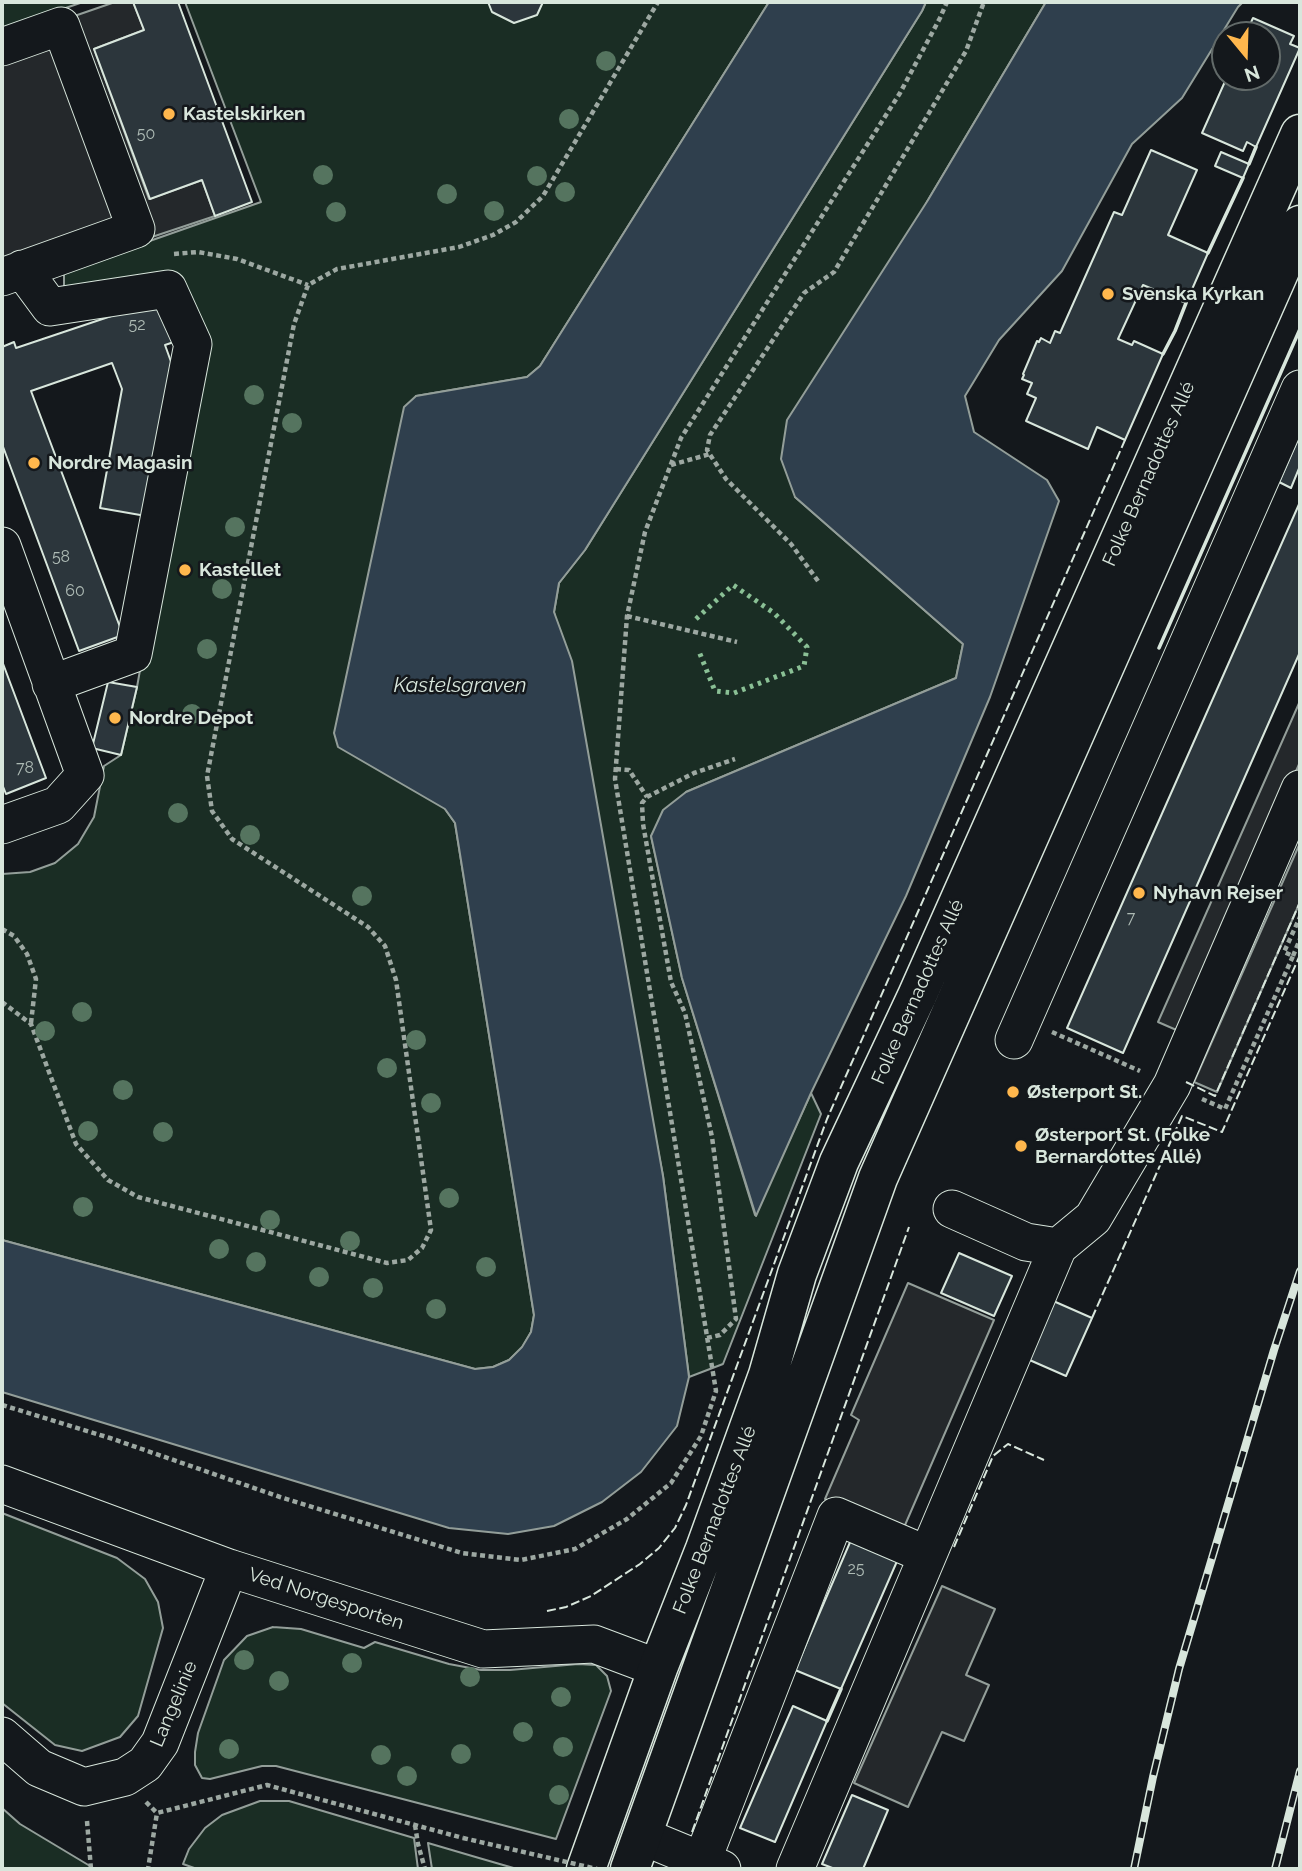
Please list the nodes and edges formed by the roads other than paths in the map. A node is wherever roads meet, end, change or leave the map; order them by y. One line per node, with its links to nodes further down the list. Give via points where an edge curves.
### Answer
1 (2, 47): 4 (street, via 61,26 136,229)
2 (1300, 134): 16 (main road, Folke Bernadottes Allé, via 839,1162 797,1274 768,1375)
3 (1300, 225): 18 (main road, Folke Bernadottes Allé, via 878,1178)
4 (12, 273): 7 (street, via 50,307 168,289 193,344 134,654)
5 (1300, 389): 10 (street)
6 (2, 547): 7 (street)
7 (51, 684): 9 (street, via 85,775 58,805)
8 (1300, 789): 12 (street, via 1172,1085 1093,1218)
9 (2, 825)
10 (1014, 1040)
11 (952, 1209): 12 (street, via 1026,1242)
12 (1058, 1247): 14 (street)
13 (2, 1484): 15 (street, Ved Norgesporten)
14 (928, 1555): 19 (street, via 836,1517); 21 (street)
15 (229, 1568): 16 (street, Ved Norgesporten, via 483,1649 594,1644); 17 (street, Langelinie, via 160,1743 145,1764 125,1777 84,1787 39,1768)
16 (658, 1668): 20 (main road, Folke Bernadottes Allé)
17 (2, 1736)
18 (636, 1852): 19 (street)
19 (712, 1865)
20 (586, 1869)
21 (794, 1869)

